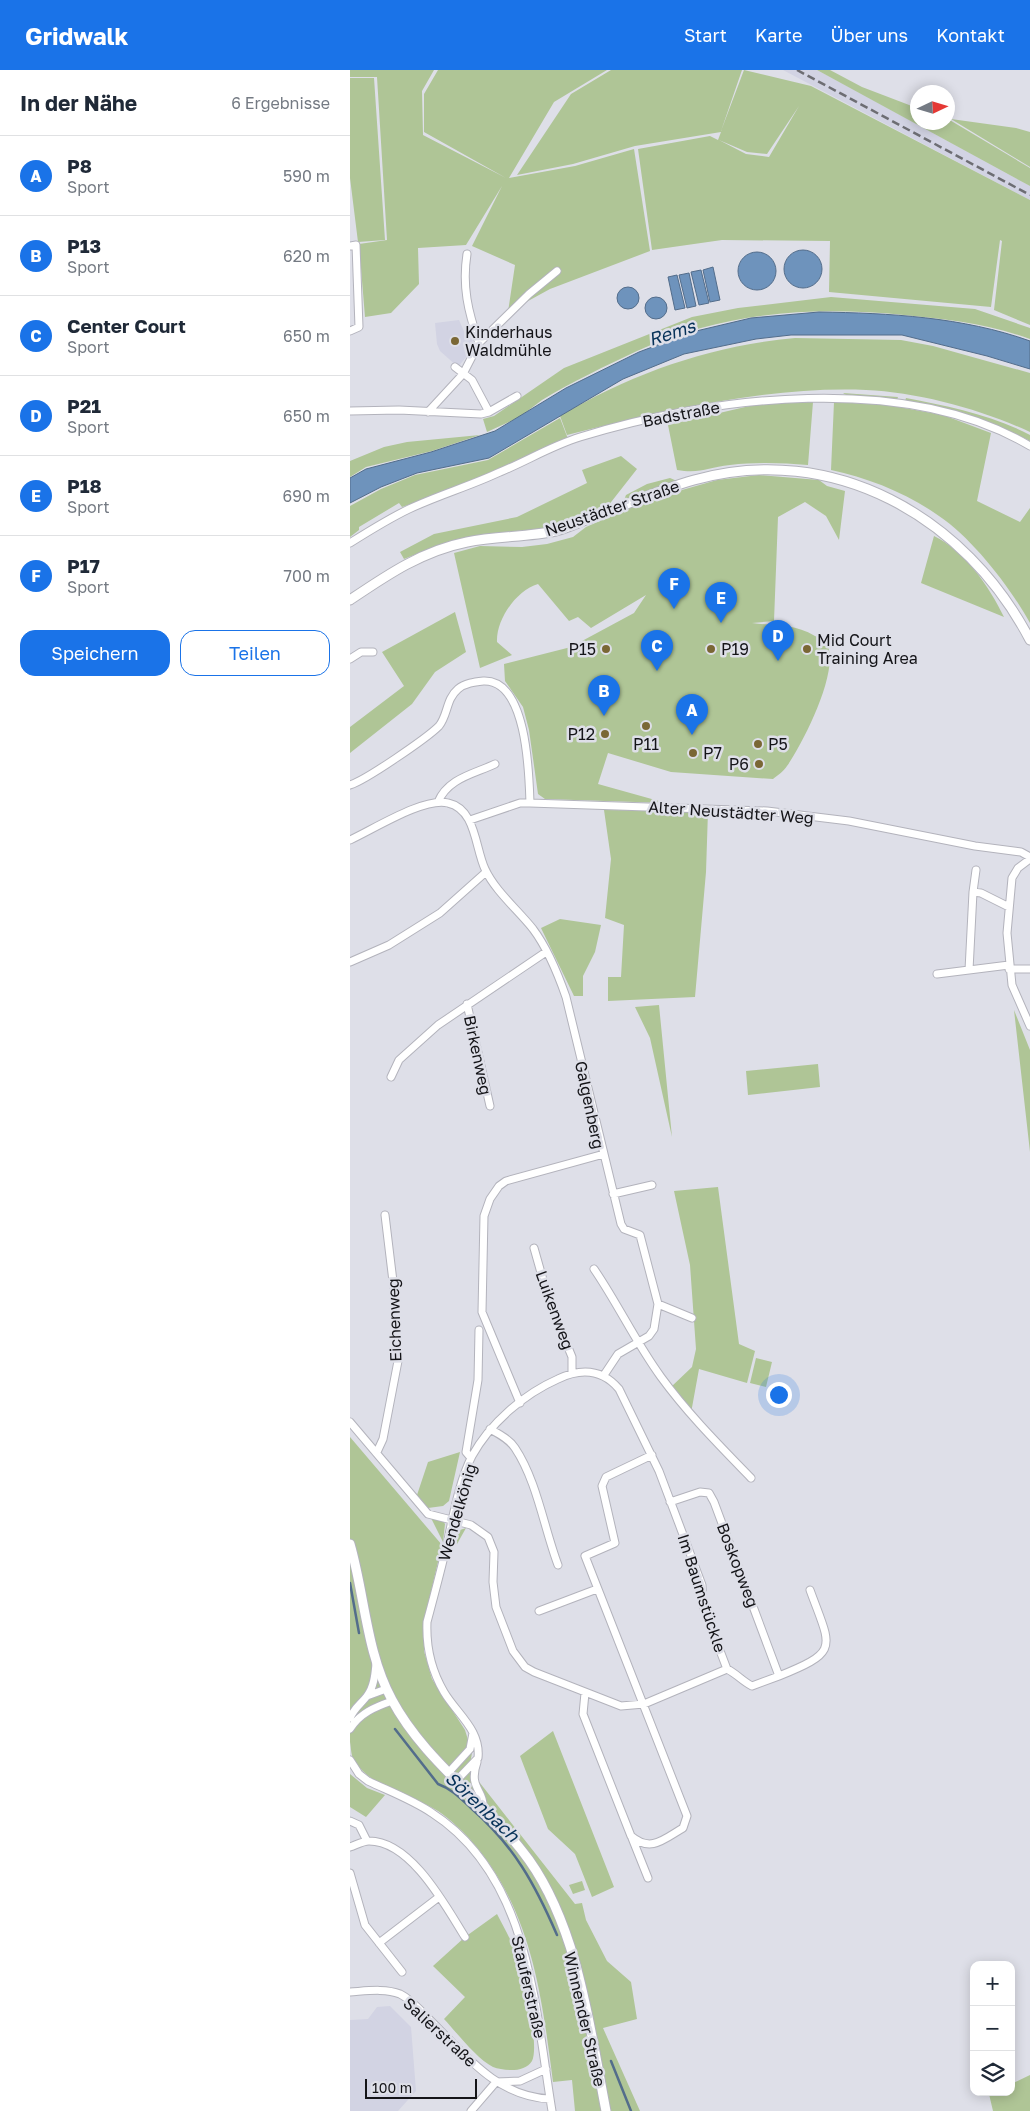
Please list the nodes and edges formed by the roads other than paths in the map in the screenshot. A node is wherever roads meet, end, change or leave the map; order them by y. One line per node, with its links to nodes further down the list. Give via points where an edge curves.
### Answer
1 (350, 246): 4 (street, via 356,245 359,327)
2 (467, 254): 5 (street, via 464,289)
3 (557, 271): 5 (street, via 528,294)
4 (350, 331)
5 (479, 343): 7 (street)
6 (455, 367): 7 (street)
7 (463, 374): 10 (street); 11 (street, via 472,380)
8 (518, 396): 11 (street)
9 (350, 411): 10 (street)
10 (428, 412): 11 (street)
11 (490, 412)
12 (1030, 446): 13 (street, Badstraße, via 980,422 901,404 826,398 756,400 678,413 579,437 410,509)
13 (350, 543)
14 (350, 600): 15 (street, Neustädter Straße, via 430,553 468,542 557,531 694,480 730,473 779,471 809,473 857,485 901,504 943,531 994,584)
15 (1030, 640)
16 (373, 652): 17 (street, via 362,652)
17 (350, 659)
18 (495, 764): 20 (street, via 478,769 443,789)
19 (350, 785): 21 (street, via 362,780 438,726 450,698 458,689 487,681 500,686 515,704 524,739)
20 (438, 802): 22 (street, via 458,807); 23 (street, via 410,811)
21 (530, 803): 22 (street, Alter Neustädter Weg); 24 (street, Alter Neustädter Weg, via 767,811 848,821 1021,852)
22 (470, 820): 26 (street, Galgenberg)
23 (350, 840)
24 (1030, 858): 28 (street, via 1014,872)
25 (976, 870): 27 (street)
26 (486, 872): 29 (street, Galgenberg, via 533,929); 30 (street, via 440,912 389,944)
27 (973, 892): 28 (street); 33 (street)
28 (1009, 907): 31 (street)
29 (546, 952): 35 (street, Birkenweg); 39 (street, Galgenberg, via 566,997)
30 (350, 962)
31 (1009, 967): 32 (street); 33 (street); 36 (street, via 1012,985)
32 (1030, 969)
33 (969, 970): 34 (street)
34 (937, 974)
35 (467, 1004): 37 (street, Birkenweg, via 399,1060); 38 (street, Birkenweg)
36 (1030, 1026)
37 (392, 1078)
38 (490, 1106)
39 (604, 1154): 41 (street); 48 (street, Galgenberg, via 506,1181 490,1199 484,1216 482,1312)
40 (652, 1185): 41 (street)
41 (613, 1194): 45 (street, via 624,1229 640,1235)
42 (385, 1215): 56 (street, Eichenweg, via 395,1298 398,1361 383,1439)
43 (534, 1248): 51 (street, Luikenweg, via 549,1301 572,1357)
44 (594, 1269): 49 (street)
45 (658, 1304): 46 (street); 49 (street, via 654,1329 650,1336)
46 (692, 1318)
47 (479, 1330): 50 (street)
48 (493, 1337): 50 (street, via 483,1340); 53 (street, Galgenberg)
49 (638, 1343): 52 (street, via 618,1354); 59 (street, via 687,1411)
50 (479, 1346): 58 (street, via 474,1409 466,1452)
51 (572, 1373): 52 (street, Wendelkönig, via 587,1371); 53 (street, Wendelkönig, via 545,1384)
52 (604, 1375): 57 (street, via 619,1388)
53 (520, 1403): 55 (street, Wendelkönig)
54 (350, 1422): 56 (street, Im Baumstückle)
55 (490, 1429): 58 (street, Wendelkönig); 63 (street, via 507,1439 520,1459 544,1516 546,1535)
56 (376, 1452): 61 (street, Im Baumstückle, via 428,1514)
57 (652, 1455): 60 (street, Im Baumstückle); 64 (street, via 606,1477 602,1486 615,1542 585,1556)
58 (471, 1458): 61 (street, Wendelkönig)
59 (750, 1478)
60 (670, 1502): 68 (street, Im Baumstückle, via 702,1585 703,1606); 69 (street, Boskopweg, via 700,1492 709,1493)
61 (452, 1519): 71 (street, Im Baumstückle, via 471,1525 488,1537 492,1544 496,1608 513,1651 525,1667); 77 (street, Wendelkönig, via 426,1637 436,1676)
62 (350, 1544): 67 (street, Winnender Straße)
63 (558, 1565)
64 (597, 1589): 66 (street); 74 (street)
65 (810, 1590): 69 (street, via 827,1637 825,1652 814,1662)
66 (538, 1611)
67 (376, 1661): 70 (street, Winnender Straße); 72 (street)
68 (727, 1669): 69 (street, via 752,1686); 74 (street, Im Baumstückle)
69 (779, 1676)
70 (386, 1689): 72 (street); 73 (street, Winnender Straße)
71 (585, 1693): 74 (street, Im Baumstückle, via 621,1706); 84 (street, via 583,1714)
72 (367, 1697): 75 (street)
73 (392, 1700): 76 (street, via 360,1716); 80 (street, Winnender Straße, via 412,1734)
74 (644, 1704): 84 (street, via 687,1816 683,1828 654,1845 639,1843)
75 (350, 1718)
76 (350, 1729)
77 (472, 1730): 78 (street, Wendelkönig); 80 (street, via 470,1749)
78 (478, 1758): 81 (street); 82 (street, Wendelkönig, via 475,1786)
79 (350, 1760): 94 (street, Stauferstraße, via 359,1774 368,1780 437,1817 471,1847 496,1881 524,1950)
80 (449, 1772): 81 (street, Winnender Straße)
81 (457, 1780): 82 (street, Winnender Straße)
82 (483, 1806): 99 (street, Winnender Straße, via 529,1861 553,1904 578,1976)
83 (350, 1821): 85 (street, via 359,1825)
84 (631, 1836): 88 (street)
85 (367, 1841): 86 (street); 89 (street, via 398,1850)
86 (350, 1847)
87 (350, 1873): 91 (street, via 365,1925)
88 (648, 1878)
89 (439, 1897): 90 (street); 91 (street)
90 (465, 1936)
91 (379, 1943): 92 (street)
92 (402, 1972)
93 (350, 1992): 95 (street, Salierstraße, via 388,1991 407,1998)
94 (546, 2069): 95 (street, via 520,2081); 96 (street, Stauferstraße)
95 (496, 2082): 96 (street, Salierstraße, via 515,2093); 97 (street)
96 (550, 2099): 98 (street, Stauferstraße)
97 (471, 2111)
98 (552, 2111)
99 (606, 2111)

